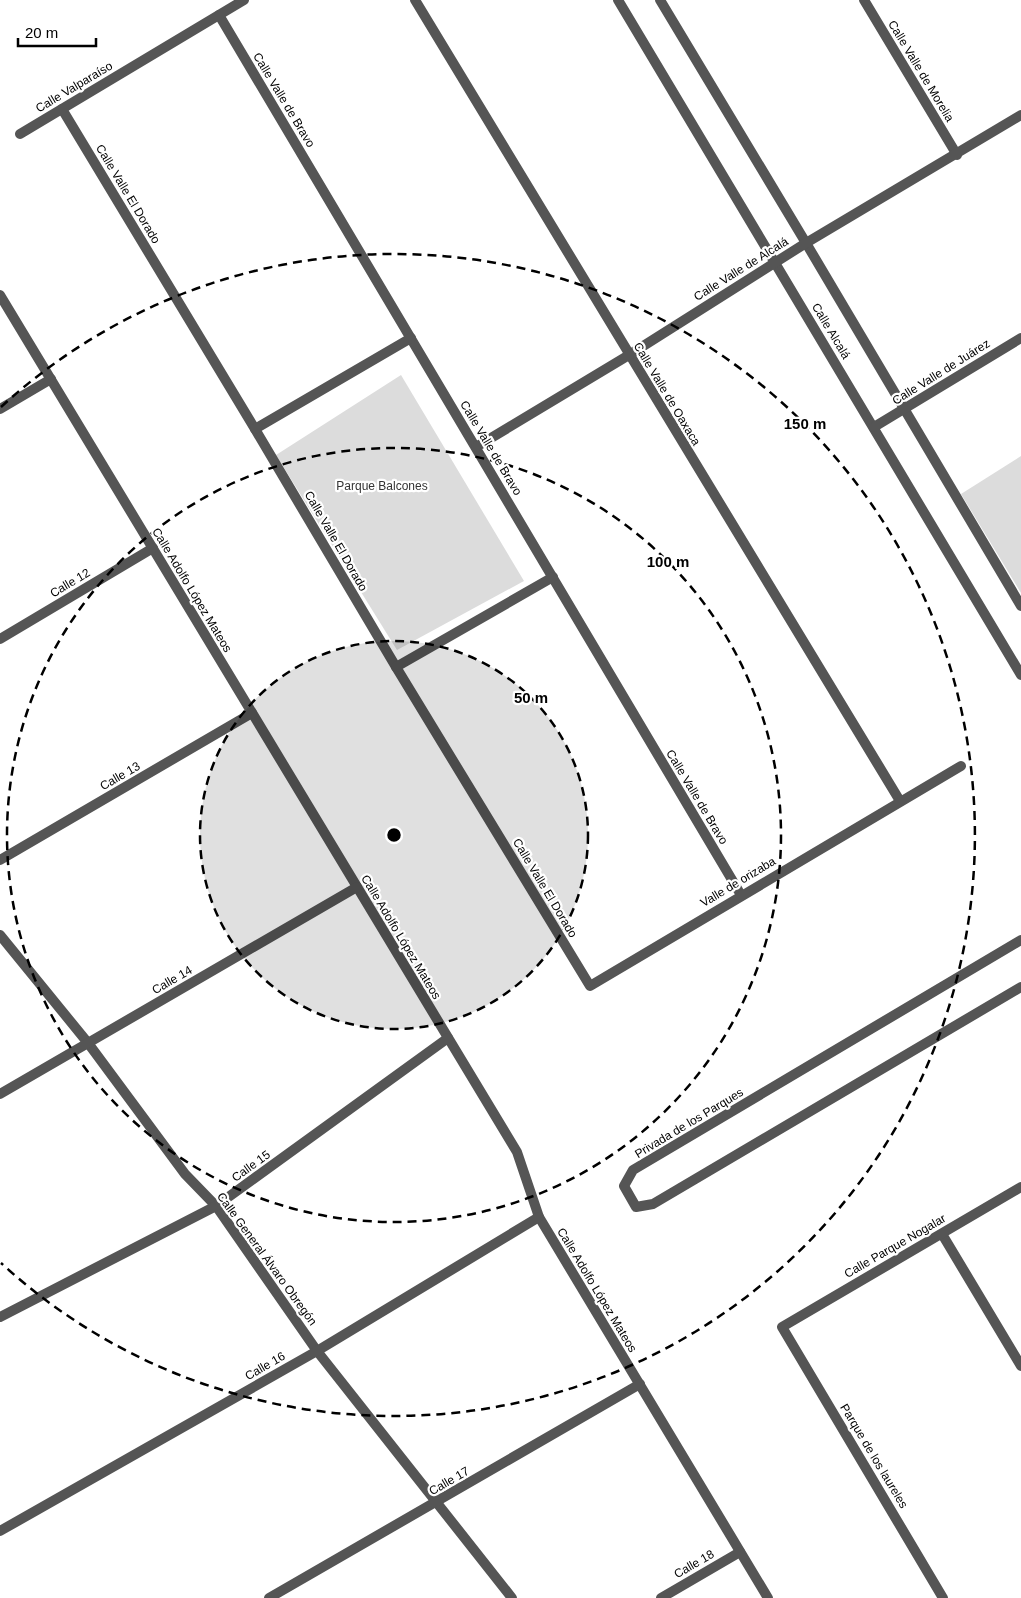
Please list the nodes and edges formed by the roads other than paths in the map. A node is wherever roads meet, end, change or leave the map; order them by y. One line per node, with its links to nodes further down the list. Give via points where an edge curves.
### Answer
1 (244, 0): 6 (street, Calle Valparaíso)
2 (415, 0): 16 (street, Calle Valle de Oaxaca)
3 (618, 0): 12 (street, Calle Alcalá)
4 (660, 0): 11 (street, Calle Alcalá)
5 (864, 0): 10 (street, Calle Valle de Morelia)
6 (218, 15): 7 (street, Calle Valparaíso); 14 (street, Calle Valle de Bravo)
7 (62, 109): 9 (street, Calle Valparaíso); 21 (street, Calle Valle El Dorado)
8 (1021, 115): 10 (street, Calle Valle de Alcalá)
9 (20, 134)
10 (957, 155): 11 (street, Calle Valle de Alcalá)
11 (806, 243): 12 (street, Calle Valle de Alcalá); 19 (street, Calle Alcalá)
12 (775, 263): 16 (street, Calle Valle de Alcalá); 20 (street, Calle Alcalá)
13 (0, 295): 17 (street, Calle Adolfo López Mateos)
14 (411, 338): 21 (street); 22 (street, Calle Valle de Bravo)
15 (1021, 338): 19 (street, Calle Valle de Juárez)
16 (629, 355): 22 (street, Calle Valle de Alcalá); 31 (street, Calle Valle de Oaxaca)
17 (51, 380): 18 (street); 23 (street, Calle Adolfo López Mateos)
18 (0, 409)
19 (904, 410): 20 (street, Calle Valle de Juárez); 25 (street, Calle Alcalá)
20 (874, 427): 28 (street, Calle Alcalá)
21 (255, 429): 27 (street, Calle Valle El Dorado)
22 (476, 446): 24 (street, Calle Valle de Bravo)
23 (152, 548): 26 (street, Calle 12); 29 (street, Calle Adolfo López Mateos)
24 (553, 577): 27 (street); 34 (street, Calle Valle de Bravo)
25 (1021, 606)
26 (0, 639)
27 (396, 667): 37 (street, Calle Valle El Dorado)
28 (1021, 674)
29 (252, 713): 32 (street, Calle 13); 33 (street, Calle Adolfo López Mateos)
30 (961, 766): 31 (street, Valle de orizaba)
31 (900, 801): 34 (street, Valle de orizaba)
32 (0, 860)
33 (357, 887): 39 (street, Calle Adolfo López Mateos); 40 (street, Calle 14)
34 (741, 895): 37 (street, Valle de orizaba)
35 (0, 935): 40 (street, Calle General Álvaro Obregón)
36 (1021, 940): 38 (street, Privada de los Parques, via 633,1170 624,1186 636,1207 653,1204)
37 (590, 986)
38 (1021, 988)
39 (448, 1038): 43 (street, Calle 15); 44 (street, Calle Adolfo López Mateos, via 517,1152)
40 (88, 1043): 41 (street, Calle 14); 43 (street, Calle General Álvaro Obregón, via 186,1174)
41 (0, 1094)
42 (1021, 1187): 45 (street, Calle Parque Nogalar)
43 (216, 1206): 46 (street, Calle 15); 48 (street, Calle General Álvaro Obregón)
44 (540, 1218): 48 (street, Calle 16); 50 (street, Calle Adolfo López Mateos)
45 (942, 1234): 47 (street, Calle Parque Nogalar); 49 (street)
46 (0, 1317)
47 (782, 1327): 58 (street, Parque de los laureles)
48 (317, 1351): 51 (street, Calle General Álvaro Obregón); 52 (street, Calle 16)
49 (1021, 1366)
50 (640, 1384): 51 (street, Calle 17); 53 (street, Calle Adolfo López Mateos)
51 (436, 1503): 54 (street, Calle 17); 55 (street, Calle General Álvaro Obregón)
52 (0, 1531)
53 (740, 1552): 56 (street, Calle 18); 57 (street, Calle Adolfo López Mateos)
54 (269, 1598)
55 (512, 1598)
56 (661, 1598)
57 (768, 1598)
58 (944, 1598)

